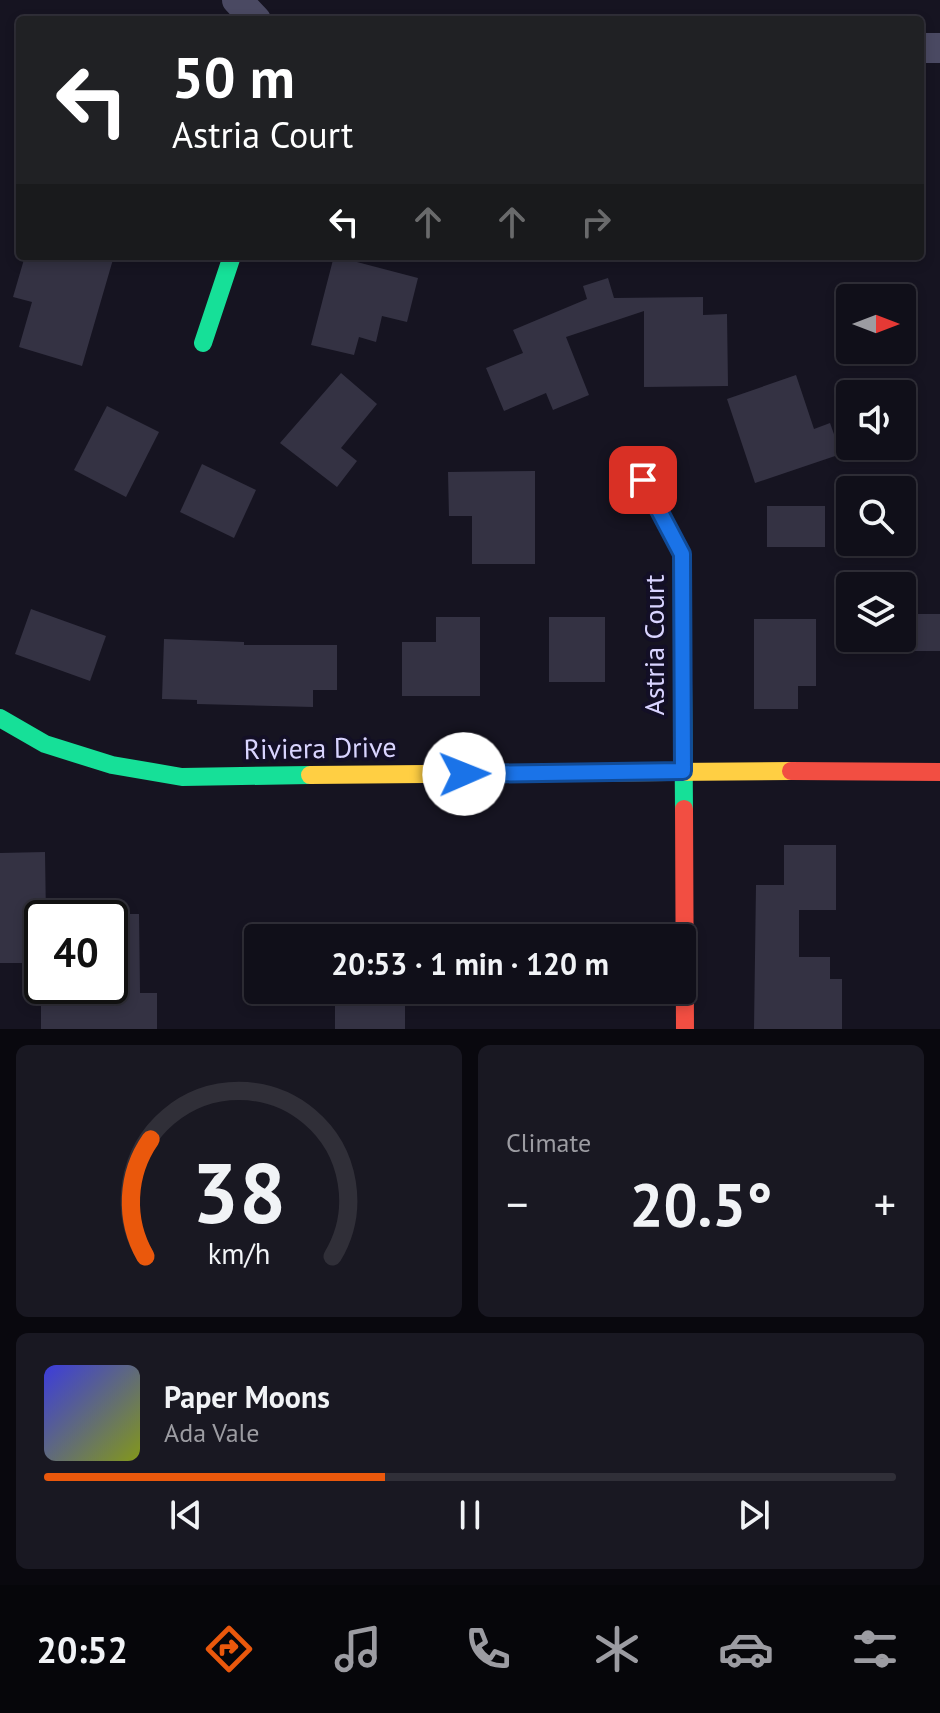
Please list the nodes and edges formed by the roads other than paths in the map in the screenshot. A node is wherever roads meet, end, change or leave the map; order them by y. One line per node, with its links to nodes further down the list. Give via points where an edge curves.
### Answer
1 (237, 0): 2 (street)
2 (252, 16)
3 (231, 260): 4 (street)
4 (203, 343)
5 (643, 480): 7 (street, Astria Court, via 682,554)
6 (0, 718): 7 (street, Riviera Drive, via 45,744 112,765 182,777)
7 (683, 771): 8 (street, Riviera Drive); 9 (street, Astria Court)
8 (940, 772)
9 (685, 1029)

